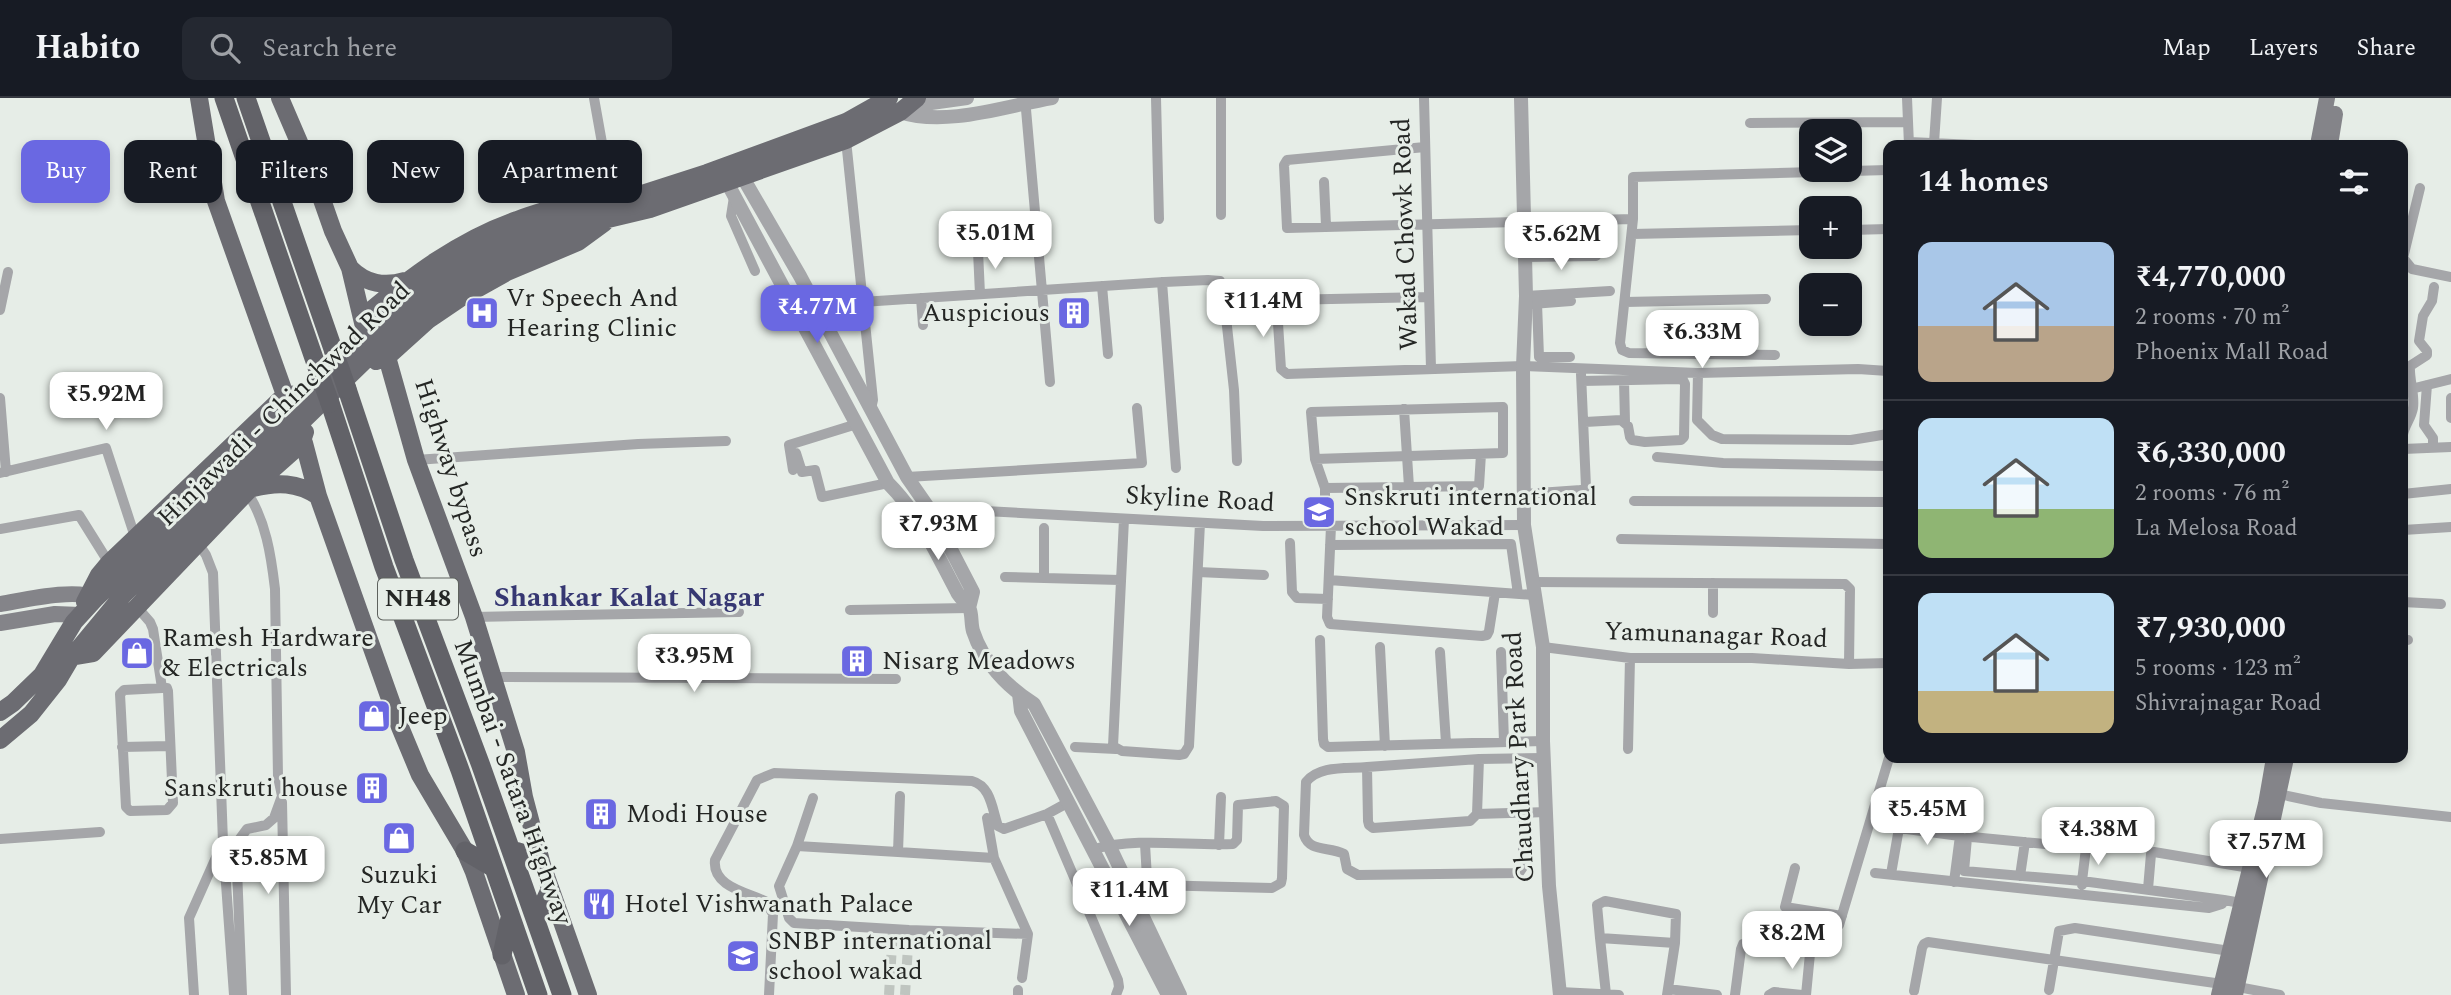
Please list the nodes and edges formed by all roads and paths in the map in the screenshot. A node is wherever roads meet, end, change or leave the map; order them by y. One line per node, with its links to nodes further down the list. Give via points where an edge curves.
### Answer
1 (199, 98): 87 (main road, via 216,201)
2 (224, 98): 90 (highway, NH48, bridge, via 317,367)
3 (246, 98): 219 (highway, Mumbai - Satara Highway / NH48, bridge, via 404,560)
4 (280, 98): 47 (main road)
5 (594, 98): 31 (street)
6 (889, 98): 28 (main road, Hinjawadi - Chinchwad Road)
7 (967, 98): 18 (street)
8 (1052, 98): 17 (street)
9 (1156, 98): 33 (street)
10 (1221, 98): 32 (street)
11 (1424, 98): 26 (street, Wakad Chowk Road)
12 (1521, 98): 35 (street, Chaudhary Park Road)
13 (1908, 98): 19 (street)
14 (1937, 98): 22 (street)
15 (2327, 98): 23 (main road)
16 (2337, 98): 24 (main road)
17 (1025, 100): 18 (street, via 949,117 921,117); 55 (street)
18 (910, 104): 25 (main road, Hinjawadi - Chinchwad Road)
19 (1908, 121): 20 (street); 21 (street)
20 (1751, 123)
21 (1909, 140)
22 (1934, 140)
23 (2319, 140)
24 (2331, 140)
25 (846, 141): 28 (main road, Hinjawadi - Chinchwad Road); 63 (street)
26 (1425, 147): 36 (street, Wakad Chowk Road); 37 (street, via 1287,160 1287,228)
27 (1883, 170): 34 (street, via 1633,177)
28 (733, 177): 31 (main road, Hinjawadi - Chinchwad Road); 48 (street, via 730,216); 92 (street, via 800,276); 98 (street)
29 (1324, 182): 37 (street)
30 (2420, 188): 42 (street)
31 (612, 210): 51 (main road, via 572,203 516,220); 68 (main road, Hinjawadi - Chinchwad Road, via 522,233 443,274 408,298); 71 (main road, via 578,243 507,272 459,299); 74 (main road, Hinjawadi - Chinchwad Road, via 451,286 418,309)
32 (1222, 215)
33 (1159, 219)
34 (1633, 219): 35 (street); 41 (street)
35 (1525, 221): 36 (street); 45 (street, Chaudhary Park Road)
36 (1427, 223): 37 (street); 58 (street, Wakad Chowk Road)
37 (1326, 226)
38 (1883, 229): 40 (street)
39 (1799, 230): 41 (street)
40 (1862, 230)
41 (1632, 234): 64 (street)
42 (2408, 237)
43 (978, 251): 57 (street)
44 (1596, 256): 45 (street)
45 (1525, 257): 61 (street, Chaudhary Park Road)
46 (2408, 264): 50 (street, via 2412,269)
47 (351, 268): 51 (main road, via 377,284); 66 (main road)
48 (755, 271)
49 (8, 272): 65 (street)
50 (2451, 277)
51 (408, 280): 66 (main road)
52 (1162, 282): 53 (street); 113 (street, via 1220,281 1234,390); 115 (street)
53 (1102, 286): 55 (street); 69 (street)
54 (2434, 287): 83 (street, via 2419,341 2427,355 2410,366)
55 (1041, 289): 57 (street); 82 (street)
56 (1610, 291): 61 (street)
57 (980, 294): 59 (street)
58 (1429, 296): 76 (street, Wakad Chowk Road); 76 (street, via 1282,300 1277,308 1281,369 1287,374)
59 (921, 298): 63 (street); 67 (street)
60 (1766, 299): 64 (street)
61 (1530, 301): 62 (street); 72 (street, via 1539,357); 73 (street, Chaudhary Park Road)
62 (1571, 301)
63 (862, 302): 92 (street)
64 (1625, 302): 70 (street, via 1620,343 1629,353)
65 (0, 310)
66 (363, 317): 68 (main road)
67 (923, 325)
68 (366, 338): 90 (main road, Hinjawadi - Chinchwad Road)
69 (1108, 354)
70 (1775, 355)
71 (387, 357): 74 (main road); 112 (main road, Highway bypass)
72 (1570, 357)
73 (1523, 366): 75 (street); 76 (street); 108 (street, Chaudhary Park Road)
74 (356, 368): 90 (main road, Hinjawadi - Chinchwad Road)
75 (1581, 368): 78 (street); 81 (street)
76 (1431, 369)
77 (1883, 371): 78 (street)
78 (1699, 373): 99 (street, via 1697,420 1722,439 1851,440)
79 (2451, 379): 84 (street)
80 (1624, 380): 81 (street); 96 (street); 96 (street, via 1679,379 1685,384 1681,440 1632,440)
81 (1582, 381): 95 (street)
82 (1050, 382)
83 (2408, 382)
84 (2427, 385): 85 (street); 102 (street, via 2424,425)
85 (2408, 390)
86 (2408, 393): 97 (street, via 2413,408)
87 (285, 395): 90 (main road); 139 (main road)
88 (0, 398): 117 (street)
89 (2451, 398): 94 (street)
90 (317, 402): 123 (main road, via 301,444); 156 (main road, Hinjawadi - Chinchwad Road); 174 (main road, Hinjawadi - Chinchwad Road); 225 (highway, Mumbai - Satara Highway / NH48, via 384,567)
91 (1137, 408): 118 (street, via 1142,463)
92 (872, 409): 118 (street)
93 (1404, 410): 106 (street, via 1503,407); 109 (street); 111 (street, via 1311,412)
94 (2451, 418)
95 (1585, 422): 96 (street); 125 (street, via 1586,487)
96 (1625, 422)
97 (2408, 422)
98 (857, 424): 116 (street, via 789,444); 119 (street)
99 (1883, 435)
100 (726, 441): 112 (street)
101 (304, 443): 126 (main road)
102 (2433, 447): 103 (street); 104 (street)
103 (2451, 447)
104 (2408, 449)
105 (796, 453): 119 (street, via 802,472 815,470 822,497)
106 (1503, 453): 107 (street); 108 (street)
107 (1481, 454): 109 (street); 120 (street, via 1479,486)
108 (1524, 454): 125 (street, Chaudhary Park Road)
109 (1408, 456): 111 (street); 120 (street)
110 (1657, 457): 114 (street)
111 (1315, 459): 121 (street)
112 (416, 460): 167 (main road, Highway bypass)
113 (1237, 461)
114 (1883, 467)
115 (1177, 468)
116 (793, 470)
117 (3, 472): 139 (street, via 106,448)
118 (907, 477): 130 (street)
119 (888, 483): 129 (street)
120 (1409, 487): 121 (street)
121 (1325, 488): 134 (street)
122 (2451, 489): 124 (street)
123 (250, 490): 126 (main road, via 291,484); 141 (main road); 200 (street, via 261,517 275,589)
124 (2408, 493)
125 (1524, 494): 133 (street, Chaudhary Park Road)
126 (318, 496): 220 (main road, via 400,727 420,775)
127 (1634, 501): 128 (street)
128 (1883, 502)
129 (912, 510): 130 (street, Skyline Road); 162 (street)
130 (932, 513): 131 (street, Skyline Road, via 985,511); 162 (street, via 973,592)
131 (1124, 519): 132 (street, Skyline Road); 150 (street)
132 (1200, 523): 134 (street, Skyline Road); 146 (street)
133 (1524, 525): 134 (street, Skyline Road); 153 (street, Chaudhary Park Road)
134 (1328, 526): 144 (street)
135 (2451, 527): 138 (street)
136 (1044, 528): 149 (street)
137 (0, 529): 145 (street, via 79,515)
138 (2408, 530)
139 (135, 537): 145 (main road)
140 (1620, 539): 143 (street)
141 (198, 542): 161 (main road); 213 (street, via 213,573)
142 (1290, 543): 157 (street, via 1292,592 1297,598)
143 (1883, 544)
144 (1330, 545): 151 (street); 155 (street, via 1511,544)
145 (109, 563): 156 (main road)
146 (1198, 572): 147 (street); 191 (street, via 1188,751 1179,755)
147 (1264, 575)
148 (1005, 577): 149 (street)
149 (1044, 578): 150 (street)
150 (1121, 580): 191 (street, via 1112,739)
151 (1329, 580): 154 (street); 157 (street)
152 (1713, 583): 153 (street); 165 (street); 177 (street, via 1849,586)
153 (1534, 589): 155 (street); 171 (street, Chaudhary Park Road)
154 (1495, 593): 155 (street); 157 (street, via 1489,631 1482,636 1335,626 1328,622)
155 (1518, 594)
156 (92, 596): 159 (main road); 166 (main road)
157 (1328, 599)
158 (2408, 602): 160 (street)
159 (0, 604)
160 (2441, 604)
161 (137, 607): 174 (main road, via 93,653); 180 (street, via 153,629)
162 (969, 608): 163 (street); 181 (street, via 982,650)
163 (850, 610)
164 (739, 612): 167 (street)
165 (1713, 613)
166 (80, 615): 168 (main road); 174 (main road)
167 (474, 617): 178 (main road, Highway bypass)
168 (0, 623)
169 (1320, 640): 188 (street, via 1324,744 1333,748)
170 (1380, 647): 188 (street)
171 (1543, 647): 175 (street, Yamunanagar Road); 184 (street, Chaudhary Park Road)
172 (1440, 652): 186 (street)
173 (1501, 652): 185 (street)
174 (64, 655): 182 (main road); 183 (main road, via 58,680 31,714)
175 (1630, 658): 177 (street, Yamunanagar Road); 192 (street)
176 (1883, 663): 177 (street, Yamunanagar Road)
177 (1849, 664)
178 (493, 677): 179 (street); 222 (main road, Highway bypass)
179 (895, 679)
180 (162, 688): 187 (street, via 169,691); 189 (street, via 120,694)
181 (1019, 694): 204 (street, via 1021,711); 218 (street, via 1034,705)
182 (0, 712)
183 (1, 737)
184 (1543, 741): 185 (street); 193 (street, Chaudhary Park Road)
185 (1504, 742): 186 (street)
186 (1446, 743): 188 (street)
187 (170, 746): 189 (street); 189 (street, via 171,807 133,811 125,807)
188 (1385, 746)
189 (122, 747)
190 (1075, 747): 191 (street)
191 (1116, 749)
192 (1628, 750)
193 (1544, 758): 194 (street); 206 (street, Chaudhary Park Road)
194 (1479, 760): 198 (street); 208 (street)
195 (1888, 763): 224 (street, via 1841,921 1785,907)
196 (2274, 763): 199 (main road)
197 (2284, 763): 199 (main road)
198 (1367, 767): 205 (street, via 1321,771 1306,782 1306,842 1314,848 1339,851 1347,869 1358,875 1519,873); 208 (street, via 1368,821 1373,828 1470,821)
199 (2274, 793): 209 (street, via 2321,803); 226 (main road); 251 (main road)
200 (282, 796): 258 (street, via 274,818 247,829 236,844); 259 (street)
201 (900, 796): 221 (street)
202 (1221, 797): 216 (street)
203 (813, 798): 217 (street)
204 (1069, 802): 207 (street); 218 (street)
205 (1524, 812): 206 (street); 208 (street)
206 (1547, 812): 254 (street, Chaudhary Park Road)
207 (1047, 814): 264 (street, via 1001,829 986,790 972,781 774,773 757,780 714,870 719,880 770,906); 265 (street, via 1118,980)
208 (1478, 814)
209 (2451, 817)
210 (987, 818): 223 (street)
211 (100, 832): 212 (street)
212 (0, 839)
213 (223, 842): 256 (street, via 189,918); 257 (street)
214 (2025, 842): 229 (street); 229 (street, via 1967,838 1964,871); 230 (street, via 2086,848)
215 (1145, 844): 216 (street); 216 (street, via 1147,878 1153,885 1272,887 1282,878 1282,804 1238,805 1237,842); 218 (street)
216 (1219, 845)
217 (797, 846): 221 (street); 241 (street, via 779,886 794,923)
218 (1102, 847): 239 (street)
219 (511, 850): 222 (highway); 238 (highway, Mumbai - Satara Highway / NH48)
220 (465, 851): 225 (highway); 246 (main road)
221 (898, 852): 223 (street)
222 (540, 858): 233 (main road, Highway bypass)
223 (994, 858): 241 (street)
224 (1795, 867)
225 (494, 868): 237 (highway, Mumbai - Satara Highway / NH48)
226 (2250, 868): 232 (street, via 2154,852); 236 (main road)
227 (1875, 873): 228 (street)
228 (1891, 874): 231 (street); 231 (street, via 1899,828 1960,836)
229 (2020, 876): 230 (street)
230 (2082, 881): 232 (street); 234 (street)
231 (1954, 882): 234 (street)
232 (2148, 889): 235 (street)
233 (550, 890): 238 (highway); 263 (main road, Highway bypass)
234 (2080, 895): 235 (street, via 2209,908)
235 (2224, 900): 236 (street)
236 (2241, 903): 245 (main road)
237 (510, 916): 246 (highway); 261 (highway, Mumbai - Satara Highway / NH48)
238 (536, 920): 262 (highway, Mumbai - Satara Highway / NH48)
239 (1137, 920): 248 (street); 268 (street)
240 (1812, 933): 244 (street)
241 (1028, 934): 249 (street)
242 (1600, 938): 243 (street); 243 (street, via 1597,905 1605,901 1676,914); 255 (street)
243 (1675, 943): 253 (street)
244 (1810, 950): 271 (street, via 1743,944); 273 (street)
245 (2230, 951): 247 (street, via 2075,928 2059,931); 251 (main road)
246 (502, 955): 260 (main road)
247 (2054, 960): 250 (street); 251 (street); 252 (street, via 1928,942)
248 (1159, 977): 266 (street); 267 (street)
249 (1022, 978)
250 (2049, 990)
251 (2228, 990): 274 (street)
252 (1914, 991)
253 (1667, 992): 270 (street)
254 (1560, 994): 255 (street)
255 (1606, 994): 269 (street)
256 (194, 995)
257 (234, 995)
258 (242, 995)
259 (285, 995)
260 (516, 995)
261 (538, 995)
262 (562, 995)
263 (588, 995)
264 (769, 995)
265 (1116, 995)
266 (1157, 995)
267 (1168, 995)
268 (1180, 995)
269 (1619, 995)
270 (1717, 995)
271 (1735, 995)
272 (1769, 995): 273 (street)
273 (1804, 995)
274 (2280, 995)

